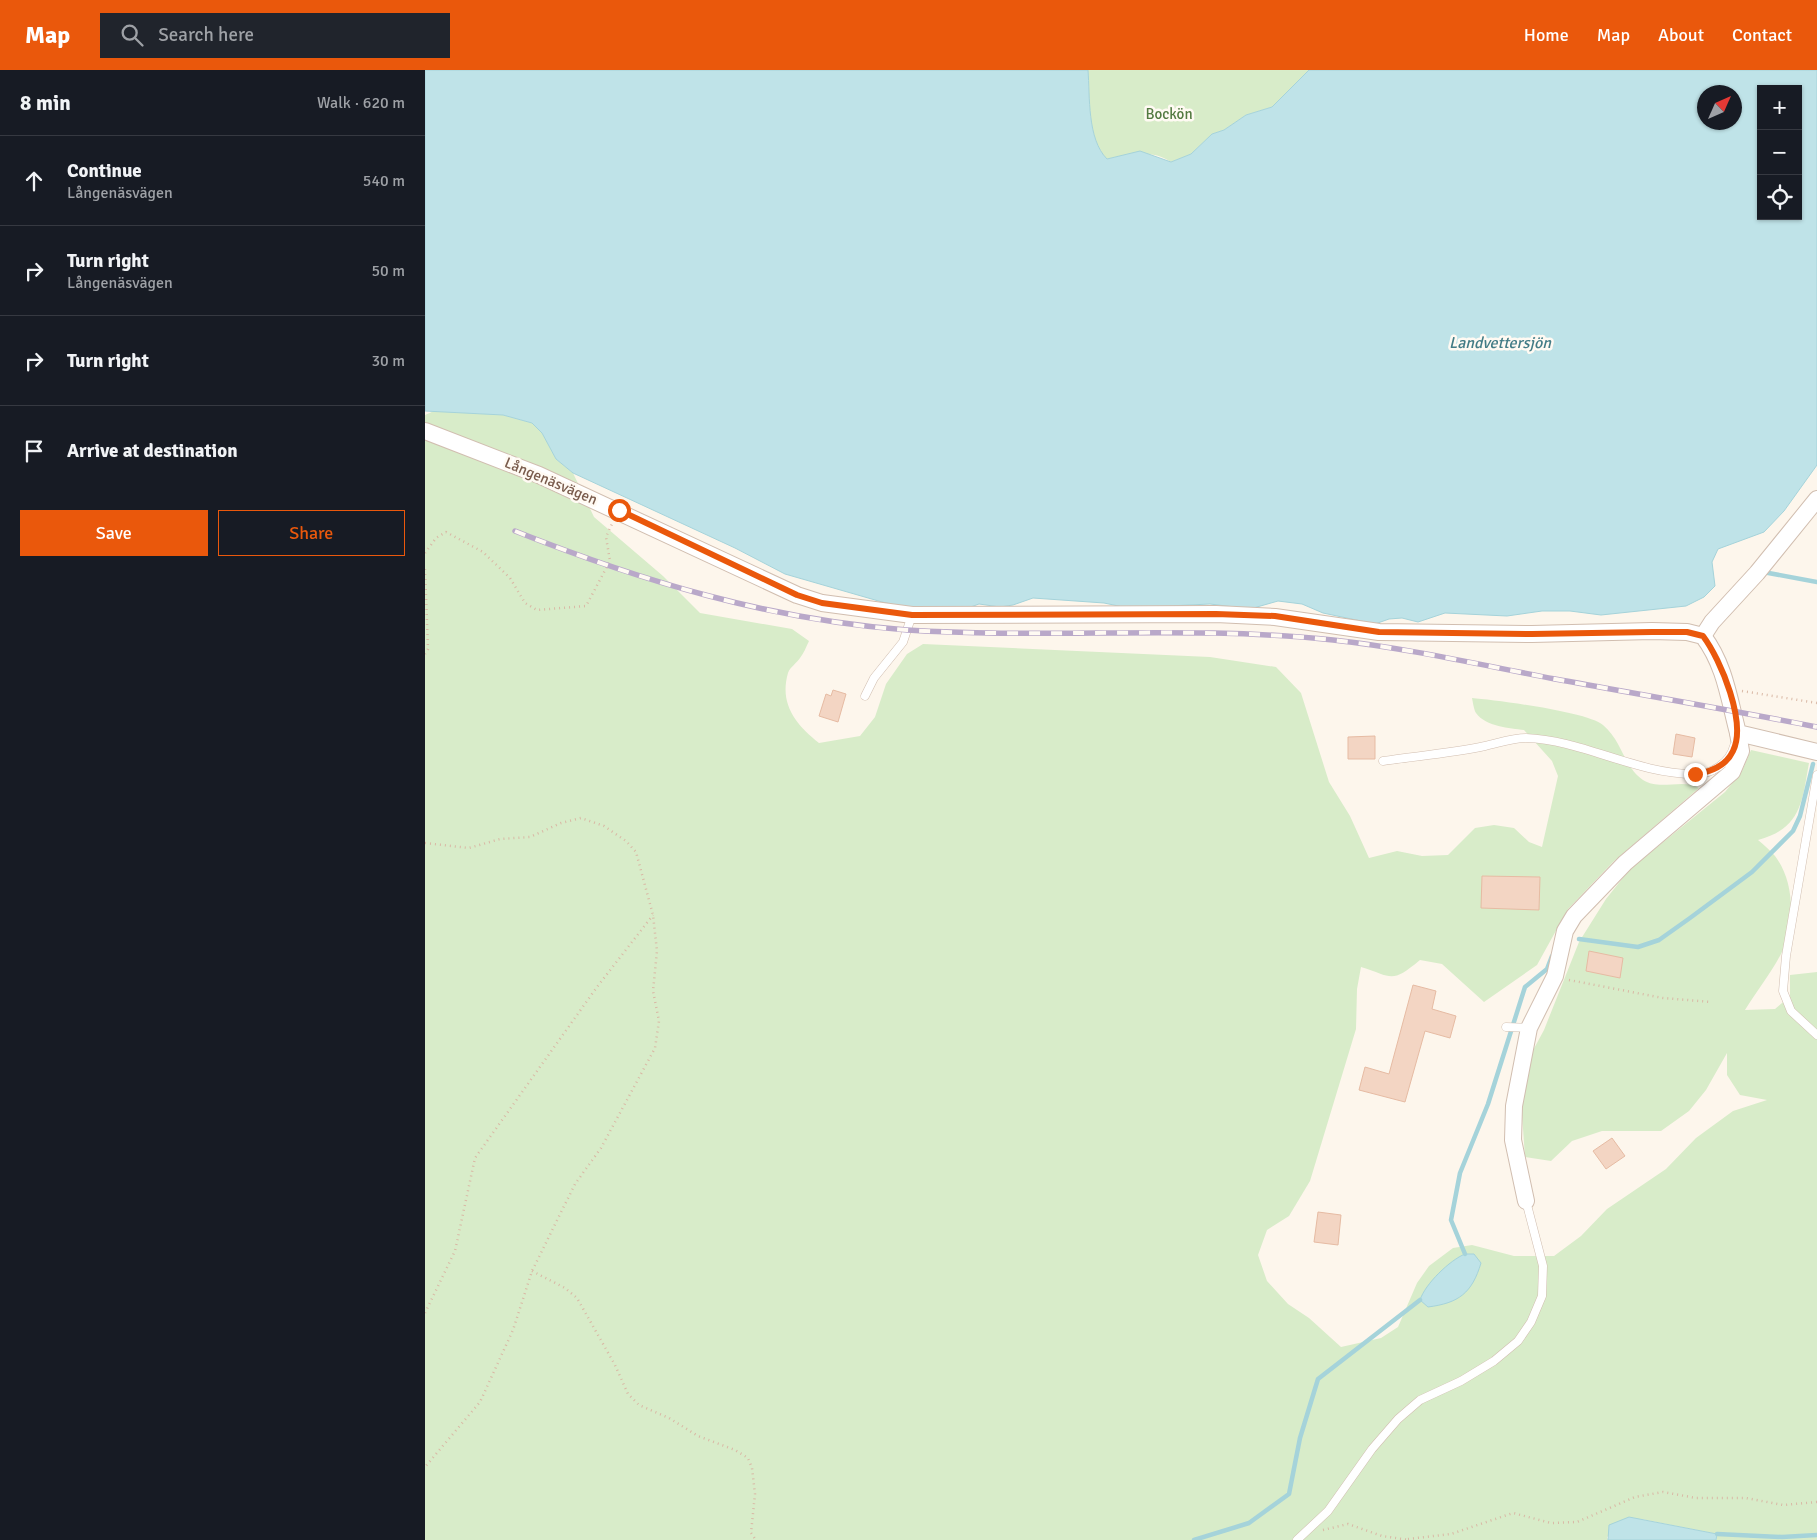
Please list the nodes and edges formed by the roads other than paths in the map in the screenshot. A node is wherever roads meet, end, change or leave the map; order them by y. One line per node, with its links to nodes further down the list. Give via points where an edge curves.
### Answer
1 (425, 431): 3 (street, Långenäsvägen, via 539,474 797,595 822,603)
2 (1817, 500): 4 (street)
3 (912, 615): 4 (street, Långenäsvägen, via 1216,614 1275,616 1379,632 1687,632); 5 (lane, via 903,642 874,678)
4 (1703, 636): 6 (street, via 1712,648 1728,689)
5 (865, 696)
6 (1738, 733): 7 (street); 8 (lane, via 1733,752 1721,765 1711,772 1695,774 1668,772 1527,738); 11 (street, via 1741,751 1732,772 1625,864 1574,916 1565,931 1555,976)
7 (1817, 752)
8 (1383, 761)
9 (1817, 775): 12 (lane, via 1783,991 1791,1011)
10 (1506, 1027): 11 (lane)
11 (1522, 1028): 13 (street, via 1513,1106 1513,1140)
12 (1817, 1035)
13 (1526, 1201): 14 (lane, via 1543,1266 1542,1296 1523,1335 1494,1361 1428,1396 1398,1419 1372,1448 1328,1511)
14 (1299, 1538)

